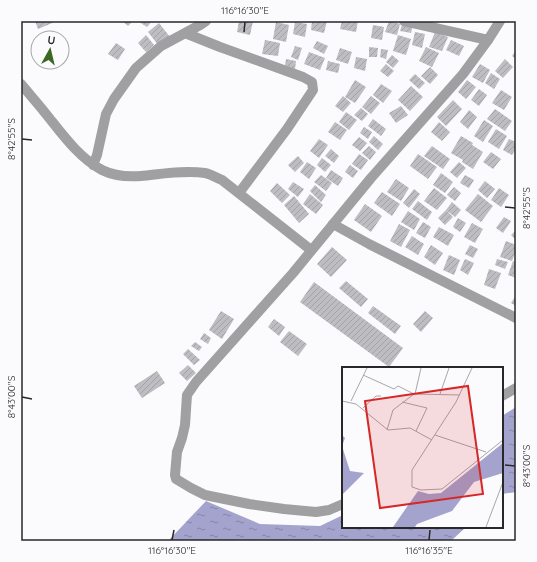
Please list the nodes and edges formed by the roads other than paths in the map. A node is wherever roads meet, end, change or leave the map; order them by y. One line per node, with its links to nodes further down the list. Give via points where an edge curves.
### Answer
1 (206, 21): 4 (street)
2 (404, 21): 5 (street)
3 (500, 21): 5 (street)
4 (185, 33): 7 (street, via 161,46 136,68 118,93 106,114); 8 (street, via 312,82 313,90)
5 (488, 40): 9 (street, via 463,74)
6 (21, 84): 7 (street, via 65,138)
7 (93, 164): 8 (street, via 104,171 122,176 190,172 206,174 222,180)
8 (239, 193): 10 (street)
9 (333, 224): 10 (street); 11 (street)
10 (311, 250): 14 (street, via 190,390 187,395 184,430 177,452 175,475 176,479 205,495 249,504 316,512)
11 (516, 318)
12 (516, 388): 13 (street)
13 (503, 395)
14 (342, 504)

